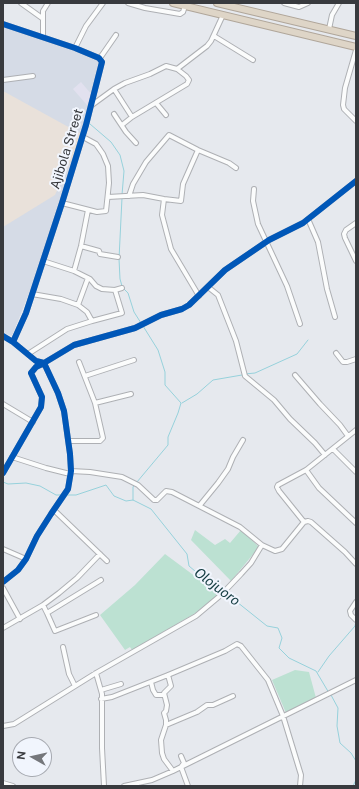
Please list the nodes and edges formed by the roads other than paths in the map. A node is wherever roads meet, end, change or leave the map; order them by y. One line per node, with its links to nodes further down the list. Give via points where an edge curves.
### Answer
1 (21, 3): 13 (street)
2 (48, 3): 13 (street)
3 (102, 3): 20 (street)
4 (128, 3): 11 (street, via 180,14)
5 (173, 3): 11 (highway)
6 (217, 3): 10 (highway)
7 (284, 3): 8 (street, via 299,7)
8 (308, 3)
9 (339, 3): 15 (street, via 332,15)
10 (233, 5): 15 (highway)
11 (185, 6): 12 (highway)
12 (223, 15): 17 (street); 21 (highway)
13 (42, 18): 19 (street)
14 (3, 24): 19 (street)
15 (329, 30): 18 (highway)
16 (116, 35): 22 (street)
17 (214, 36): 23 (street); 24 (street, via 206,46)
18 (356, 36)
19 (43, 37): 20 (street)
20 (75, 48): 22 (street)
21 (356, 49): 33 (street, via 343,105)
22 (100, 58): 29 (street, Ajibola Street, via 102,65)
23 (253, 60)
24 (177, 69): 27 (street, via 166,66); 28 (street, via 189,80 187,84)
25 (33, 76): 26 (street)
26 (3, 80)
27 (114, 89): 29 (street); 32 (street)
28 (156, 103): 31 (street); 32 (street)
29 (92, 105): 35 (street, Ajibola Street)
30 (114, 114): 34 (street)
31 (166, 114)
32 (132, 117): 34 (street)
33 (356, 121)
34 (122, 125): 36 (street)
35 (83, 137): 42 (street, via 96,144 103,154 108,166 110,183); 44 (street, Ajibola Street)
36 (136, 143)
37 (198, 150): 38 (street); 41 (street, via 169,136 146,162); 43 (street, via 182,184 181,201)
38 (236, 168)
39 (356, 181): 46 (street)
40 (254, 189): 48 (street, via 254,207)
41 (129, 196): 42 (street); 43 (street)
42 (108, 197): 45 (street, via 106,211)
43 (164, 199): 59 (street, via 162,215 171,249)
44 (62, 203): 45 (street); 51 (street, Ajibola Street)
45 (88, 210): 49 (street)
46 (308, 219): 48 (street); 61 (street, via 318,242)
47 (356, 223): 52 (street, via 344,234)
48 (266, 242): 55 (street, via 225,270); 63 (street, via 287,286)
49 (81, 246): 50 (street, via 99,251 100,254); 53 (street)
50 (118, 257)
51 (43, 261): 53 (street); 58 (street, Ajibola Street)
52 (356, 261)
53 (74, 271): 54 (street)
54 (88, 278): 57 (street, via 102,289); 60 (street)
55 (208, 287): 59 (street); 83 (street, via 218,295 236,341 245,374 274,400)
56 (122, 288): 57 (street)
57 (115, 290): 62 (street, via 122,313)
58 (32, 294): 60 (street); 65 (street, Ajibola Street)
59 (199, 296): 71 (street, via 186,307 161,315 142,325 74,345)
60 (78, 305): 62 (street, via 87,312)
61 (335, 318)
62 (92, 321): 67 (street, via 63,331)
63 (300, 324)
64 (3, 336): 65 (street)
65 (13, 342): 67 (street)
66 (336, 353): 68 (street, via 343,362)
67 (28, 354): 71 (street, via 36,361)
68 (356, 359)
69 (134, 360): 73 (street)
70 (79, 362): 73 (street)
71 (44, 363): 77 (street, via 31,373 42,397); 81 (street, via 62,402)
72 (295, 375): 79 (street)
73 (85, 376): 75 (street)
74 (131, 394): 75 (street)
75 (95, 403): 81 (street, via 101,440)
76 (3, 404): 77 (street)
77 (33, 422): 84 (street)
78 (356, 430): 79 (street)
79 (348, 436): 82 (street)
80 (243, 440): 89 (street, via 228,469)
81 (69, 441): 86 (street)
82 (333, 449): 83 (street); 87 (street)
83 (325, 456): 85 (street)
84 (12, 457): 86 (street, via 46,468); 88 (street)
85 (306, 470): 91 (street, via 277,487); 92 (street, via 319,488)
86 (70, 472): 89 (street, via 90,472 126,478 137,484 154,500 168,491); 90 (street, via 67,492)
87 (356, 472)
88 (3, 473)
89 (200, 505): 93 (street, via 240,527)
90 (54, 510): 95 (street); 96 (street)
91 (304, 522): 93 (street, via 282,549 275,551); 98 (street, via 311,522)
92 (356, 523)
93 (262, 545): 110 (street, via 251,563 203,610 186,623)
94 (3, 549): 96 (street)
95 (100, 554): 97 (street); 103 (street, via 77,578)
96 (26, 559): 100 (street, via 18,570)
97 (107, 560)
98 (356, 564)
99 (102, 580): 104 (street)
100 (3, 582)
101 (3, 588): 106 (street)
102 (356, 602): 107 (street, via 350,611)
103 (42, 605): 104 (street); 106 (street)
104 (47, 613): 105 (street, via 55,631)
105 (96, 615)
106 (20, 619): 108 (street)
107 (355, 620)
108 (3, 628)
109 (63, 647): 115 (street, via 69,674)
110 (96, 673): 115 (street); 116 (street)
111 (168, 676): 113 (street); 117 (street, via 171,686); 120 (street, via 237,644 268,680)
112 (356, 680): 120 (street)
113 (150, 682): 117 (street, via 156,695); 119 (street)
114 (121, 684): 116 (street)
115 (75, 686): 122 (street, via 14,724)
116 (101, 690): 119 (street)
117 (163, 695): 121 (street, via 167,705 164,713)
118 (233, 696): 121 (street, via 207,705)
119 (102, 699): 128 (street)
120 (283, 716): 124 (street); 132 (street, via 301,775)
121 (166, 725): 125 (street, via 161,740 162,754)
122 (3, 726)
123 (181, 756): 124 (street, via 184,763)
124 (181, 767): 125 (street); 131 (street)
125 (173, 771): 130 (street)
126 (3, 783): 127 (street)
127 (13, 786)
128 (104, 786)
129 (124, 786): 130 (street)
130 (132, 786)
131 (188, 786)
132 (300, 786)

